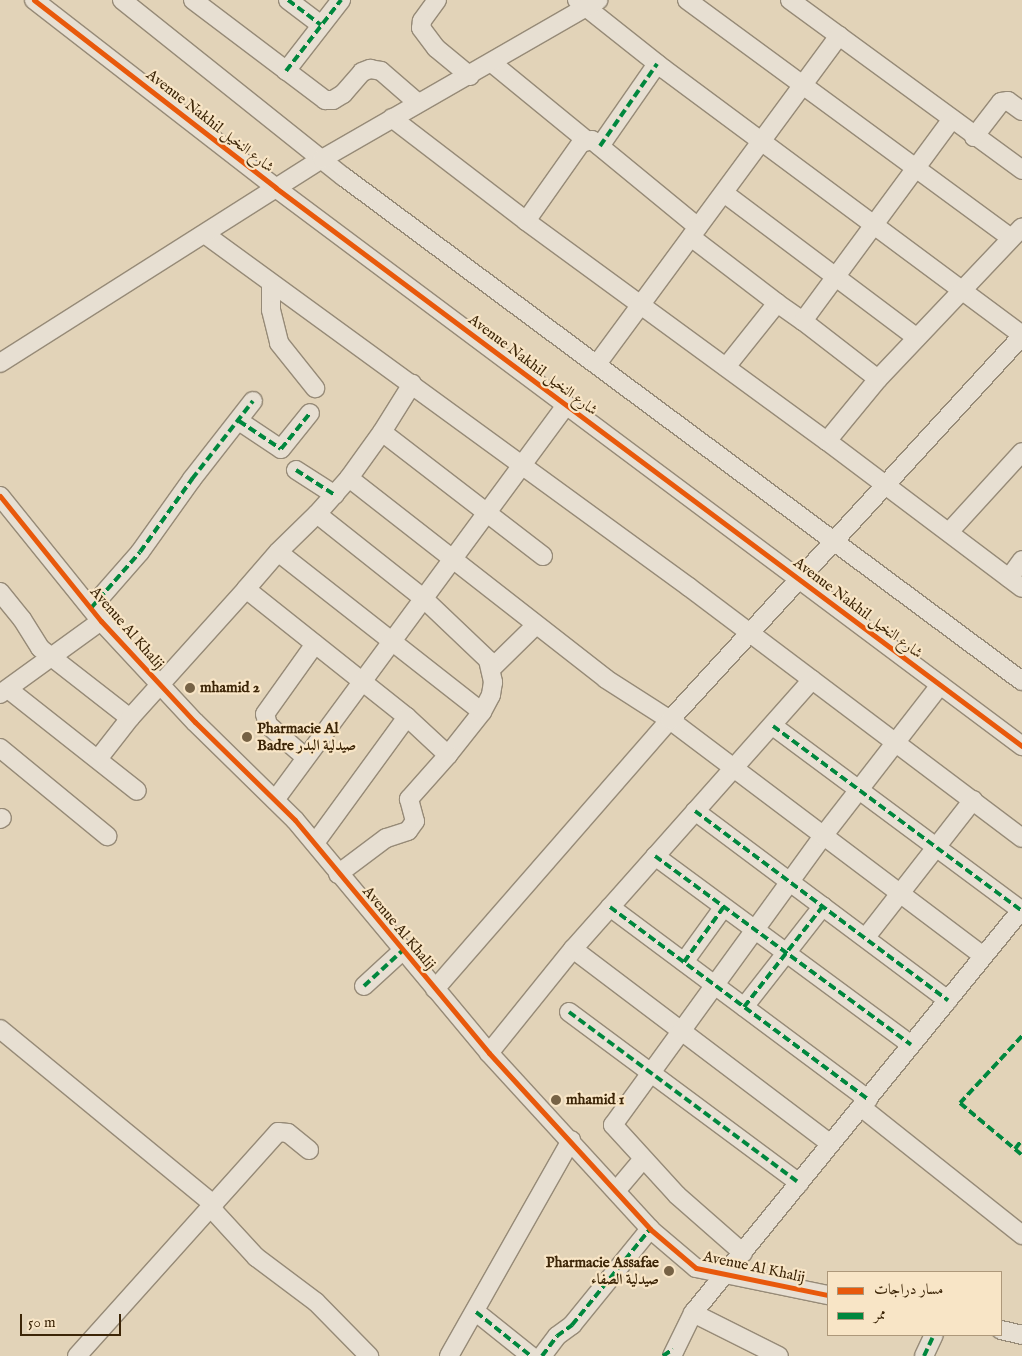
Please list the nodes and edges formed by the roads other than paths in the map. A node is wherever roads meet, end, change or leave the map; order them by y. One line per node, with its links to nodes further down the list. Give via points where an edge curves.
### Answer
1 (34, 0): 27 (street, Avenue Nakhil شارع النخيل)
2 (122, 0): 24 (street)
3 (193, 0): 14 (street)
4 (288, 0): 10 (street)
5 (341, 0): 10 (street)
6 (437, 0): 15 (street, via 422,21 421,28 436,48)
7 (688, 0): 16 (street)
8 (790, 0): 11 (street)
9 (589, 2): 12 (street); 13 (street)
10 (321, 25): 14 (street)
11 (839, 36): 16 (street); 20 (street)
12 (492, 63): 15 (street); 23 (street)
13 (657, 64): 22 (street); 23 (street)
14 (286, 71): 17 (street, via 325,100 334,100 370,68 380,71)
15 (470, 76): 17 (street)
16 (803, 85): 22 (street); 25 (street)
17 (418, 103): 19 (street)
18 (1021, 108): 21 (street, via 1008,101 1001,102)
19 (392, 118): 24 (street); 29 (street)
20 (952, 119): 21 (street); 25 (street)
21 (974, 136): 26 (street)
22 (761, 142): 28 (street); 30 (street)
23 (593, 143): 29 (street, via 581,143); 31 (street)
24 (322, 159): 27 (street); 43 (street)
25 (916, 168): 30 (street); 32 (street)
26 (1022, 170)
27 (276, 188): 33 (street); 49 (street, Avenue Nakhil شارع النخيل)
28 (724, 192): 31 (street); 34 (street)
29 (526, 221): 38 (street)
30 (874, 225): 34 (street); 36 (street)
31 (694, 232): 37 (street); 38 (street)
32 (1017, 232): 36 (street)
33 (206, 235): 35 (street); 42 (street)
34 (837, 277): 39 (street); 41 (street)
35 (271, 283): 46 (street); 47 (street, via 272,310 279,343)
36 (962, 291): 40 (street); 41 (street)
37 (777, 302): 39 (street); 44 (street)
38 (641, 304): 43 (street); 44 (street)
39 (803, 321): 45 (street)
40 (1022, 335): 58 (street)
41 (917, 338): 45 (street)
42 (0, 363)
43 (597, 364): 64 (street)
44 (726, 367): 53 (street)
45 (878, 379): 53 (street)
46 (412, 384): 52 (street); 55 (street)
47 (315, 388)
48 (253, 401): 51 (street)
49 (566, 405): 55 (street); 69 (street, Avenue Nakhil شارع النخيل)
50 (310, 413): 51 (street, via 281,449)
51 (239, 421): 74 (street, via 192,479)
52 (382, 432): 57 (street); 61 (street)
53 (827, 441): 58 (street)
54 (1020, 459): 63 (street)
55 (521, 464): 61 (street); 76 (street)
56 (296, 470): 59 (street)
57 (348, 478): 59 (street); 66 (street)
58 (886, 485): 63 (street); 64 (street)
59 (335, 495): 62 (street)
60 (0, 496): 74 (street, Avenue Al Khalij)
61 (486, 511): 66 (street); 67 (street)
62 (317, 514): 65 (street); 73 (street)
63 (949, 532): 70 (street)
64 (834, 541): 69 (street); 82 (street)
65 (278, 552): 71 (street); 77 (street)
66 (453, 556): 73 (street); 75 (street)
67 (543, 556)
68 (1022, 560): 70 (street)
69 (798, 580): 76 (street); 85 (street, Avenue Nakhil شارع النخيل)
70 (1016, 583)
71 (246, 589): 78 (street); 84 (street)
72 (2, 597): 79 (street, via 40,648)
73 (423, 598): 77 (street); 80 (street, via 478,648)
74 (96, 614): 79 (street); 84 (street, Avenue Al Khalij)
75 (536, 624): 80 (street); 90 (street, via 606,679)
76 (750, 632): 81 (street); 90 (street)
77 (390, 642): 83 (street); 87 (street)
78 (315, 644): 83 (street); 96 (street, via 265,714 268,725)
79 (52, 657): 86 (street); 89 (street)
80 (491, 669): 87 (street, via 491,695)
81 (812, 680): 91 (street); 92 (street)
82 (1022, 681)
83 (360, 682): 88 (street); 96 (street)
84 (160, 684): 89 (street); 101 (street, Avenue Al Khalij)
85 (940, 686): 92 (street); 93 (street, Avenue Nakhil شارع النخيل)
86 (4, 691): 97 (street)
87 (482, 712): 95 (street)
88 (407, 717): 95 (street); 107 (street)
89 (130, 718): 97 (street)
90 (670, 720): 98 (street); 126 (street)
91 (773, 726): 98 (street); 99 (street)
92 (894, 742): 99 (street); 102 (street)
93 (1022, 746)
94 (0, 748): 104 (street)
95 (448, 754): 110 (street, via 408,799 415,821 408,831 386,838)
96 (306, 757): 101 (street)
97 (98, 759): 100 (street)
98 (733, 769): 103 (street); 105 (street)
99 (859, 788): 105 (street); 108 (street)
100 (137, 791)
101 (274, 800): 107 (street, Avenue Al Khalij)
102 (973, 800): 106 (street); 108 (street)
103 (695, 811): 109 (street); 111 (street)
104 (107, 836)
105 (823, 836): 111 (street); 112 (street)
106 (1022, 838)
107 (315, 842): 110 (street, Avenue Al Khalij)
108 (938, 845): 112 (street); 116 (street)
109 (655, 856): 114 (street); 115 (street)
110 (338, 874): 120 (street, Avenue Al Khalij)
111 (790, 882): 113 (street); 117 (street)
112 (901, 892): 118 (street); 122 (street)
113 (823, 906): 118 (street); 121 (street)
114 (610, 907): 119 (street); 123 (street)
115 (723, 908): 117 (street); 123 (street)
116 (1019, 918): 122 (street)
117 (754, 931): 121 (street); 124 (street)
118 (866, 937): 127 (street)
119 (573, 949): 131 (street); 133 (street)
120 (402, 951): 125 (street); 126 (street, Avenue Al Khalij)
121 (785, 954): 128 (street); 132 (street)
122 (984, 956): 127 (street)
123 (684, 962): 124 (street)
124 (714, 984): 128 (street); 131 (street)
125 (364, 986)
126 (435, 989): 133 (street, Avenue Al Khalij)
127 (948, 1000): 132 (street)
128 (744, 1007): 135 (street)
129 (569, 1012): 134 (street)
130 (0, 1029): 142 (street)
131 (679, 1031): 134 (street); 137 (street)
132 (911, 1045): 135 (street)
133 (488, 1052): 136 (street, Avenue Al Khalij)
134 (648, 1074): 139 (street, via 613,1125); 140 (street)
135 (865, 1103): 137 (street); 144 (street)
136 (571, 1140): 141 (street, Avenue Al Khalij); 148 (street)
137 (831, 1144): 140 (street)
138 (309, 1150): 142 (street, via 288,1133 278,1132)
139 (643, 1159): 141 (street); 145 (street, via 676,1195)
140 (799, 1184): 145 (street)
141 (616, 1191): 143 (street, Avenue Al Khalij)
142 (212, 1206): 154 (street); 155 (street, via 256,1257 316,1302)
143 (650, 1229): 146 (street, Avenue Al Khalij, via 696,1268); 158 (street, via 572,1325 557,1336)
144 (1022, 1235)
145 (743, 1252): 146 (street)
146 (724, 1276): 147 (street, Avenue Al Khalij); 149 (street)
147 (827, 1295)
148 (476, 1312): 156 (street); 157 (street)
149 (694, 1314): 153 (street); 159 (street)
150 (1002, 1330): 151 (street)
151 (1022, 1335)
152 (934, 1336): 160 (street)
153 (670, 1354)
154 (77, 1356)
155 (369, 1356)
156 (449, 1356)
157 (531, 1356)
158 (542, 1356)
159 (779, 1356)
160 (924, 1356)

